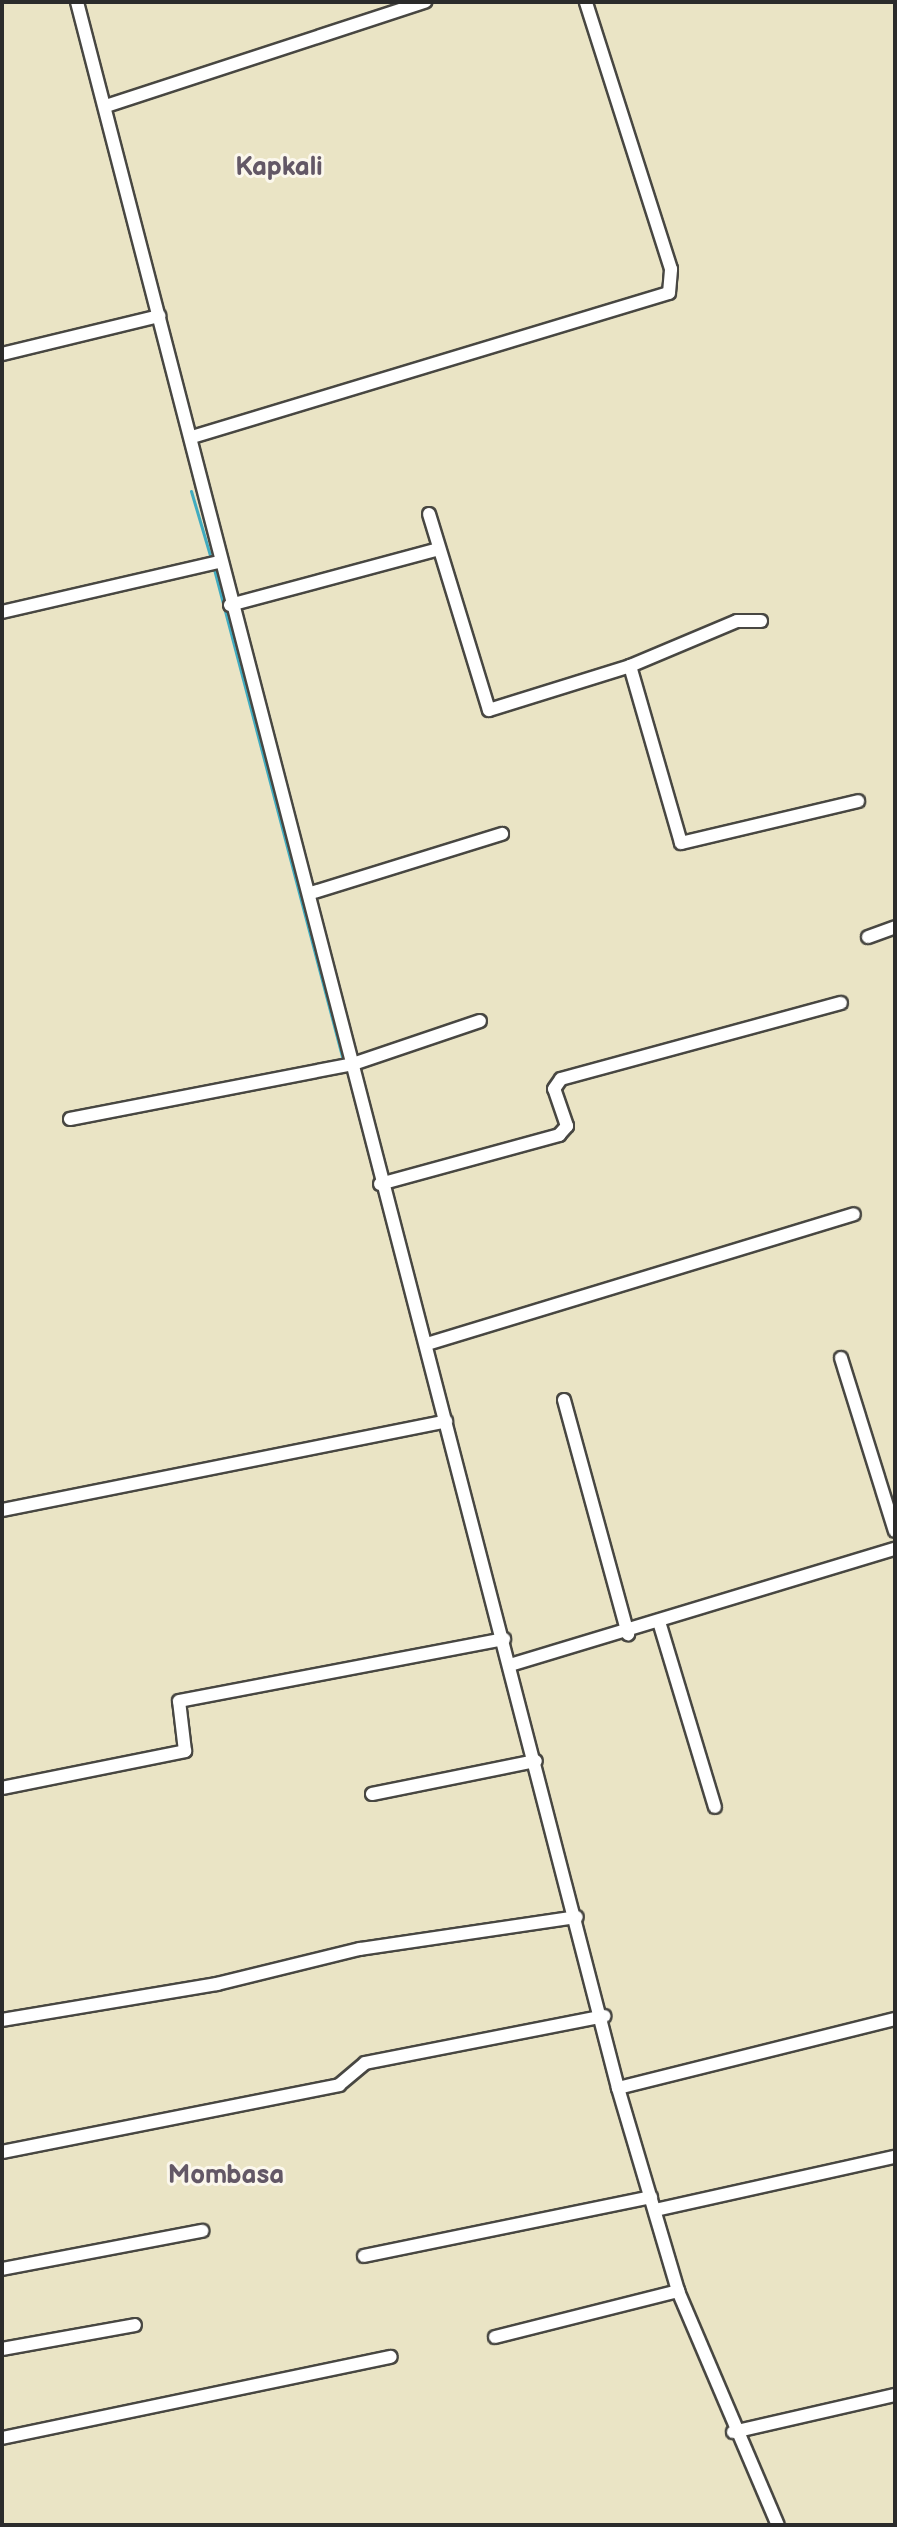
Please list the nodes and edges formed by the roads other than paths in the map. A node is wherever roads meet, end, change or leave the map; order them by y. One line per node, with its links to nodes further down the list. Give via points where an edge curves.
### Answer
1 (77, 2): 4 (street)
2 (425, 2): 4 (street)
3 (586, 2): 7 (street, via 671,269 669,293)
4 (106, 106): 5 (street)
5 (159, 316): 6 (street); 7 (street)
6 (2, 354)
7 (192, 437): 10 (street)
8 (429, 514): 9 (street)
9 (435, 550): 11 (street); 14 (street, via 489,710)
10 (219, 562): 11 (street); 12 (street)
11 (230, 605): 17 (street)
12 (2, 612)
13 (761, 621): 14 (street, via 737,621)
14 (630, 666): 15 (street, via 681,843)
15 (858, 801)
16 (502, 834): 17 (street)
17 (311, 893): 22 (street)
18 (895, 927): 19 (street)
19 (868, 937)
20 (841, 1003): 24 (street, via 561,1079 554,1089 567,1126 559,1135)
21 (480, 1021): 22 (street)
22 (353, 1064): 23 (street); 24 (street)
23 (70, 1119)
24 (380, 1184): 26 (street)
25 (854, 1214): 26 (street)
26 (427, 1344): 29 (street)
27 (841, 1358): 31 (street)
28 (564, 1400): 34 (street)
29 (446, 1421): 30 (street); 35 (street)
30 (2, 1510)
31 (895, 1531)
32 (895, 1549): 33 (street)
33 (660, 1625): 34 (street); 40 (street)
34 (628, 1634): 36 (street)
35 (504, 1639): 36 (street); 38 (street, via 179,1701 185,1751)
36 (510, 1665): 37 (street)
37 (536, 1761): 39 (street); 41 (street)
38 (2, 1788)
39 (372, 1794)
40 (715, 1807)
41 (577, 1917): 42 (street); 44 (street, via 360,1949 217,1984)
42 (604, 2016): 45 (street); 46 (street, via 365,2063 339,2085)
43 (895, 2019): 45 (street)
44 (2, 2020)
45 (618, 2088): 48 (street)
46 (2, 2152)
47 (895, 2157): 48 (street)
48 (653, 2204): 50 (street); 52 (street)
49 (202, 2231): 51 (street)
50 (364, 2256)
51 (2, 2269)
52 (678, 2291): 54 (street); 58 (street)
53 (135, 2325): 55 (street)
54 (495, 2337)
55 (2, 2349)
56 (391, 2357): 59 (street)
57 (895, 2395): 58 (street)
58 (733, 2432): 60 (street)
59 (2, 2438)
60 (778, 2525)

